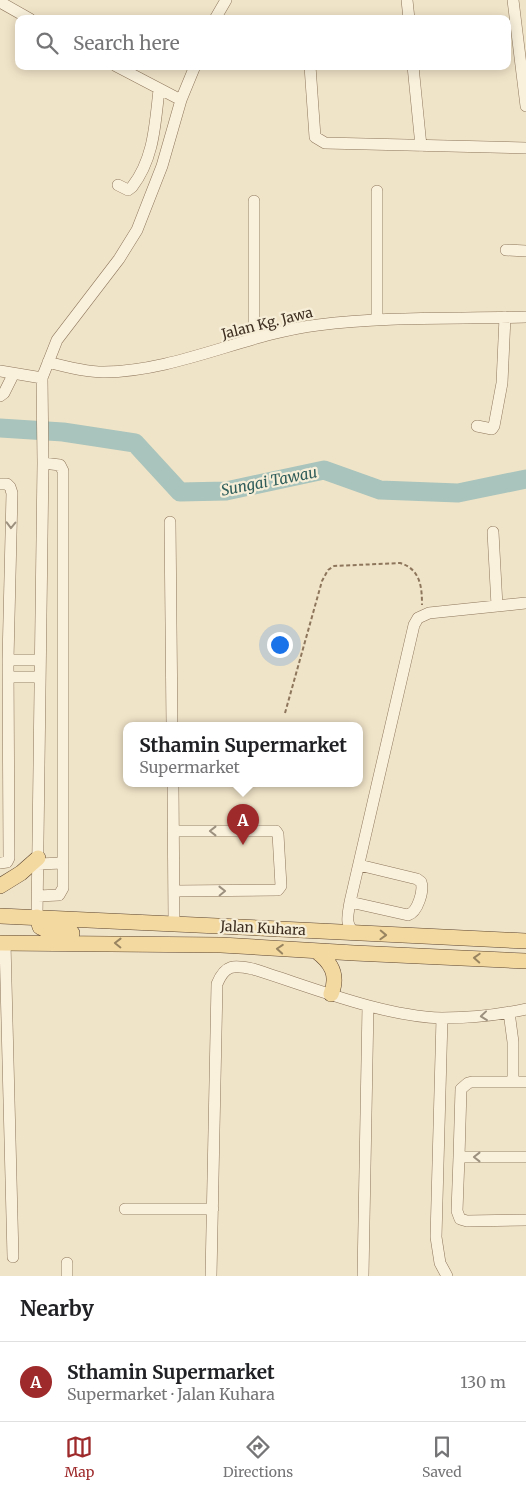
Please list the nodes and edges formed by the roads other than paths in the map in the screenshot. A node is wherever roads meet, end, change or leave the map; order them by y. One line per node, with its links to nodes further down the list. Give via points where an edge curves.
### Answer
1 (226, 0): 7 (street)
2 (407, 0): 8 (street)
3 (513, 0): 16 (street)
4 (0, 2): 6 (street)
5 (0, 11): 9 (street)
6 (23, 15)
7 (217, 15)
8 (409, 15)
9 (15, 17)
10 (123, 70): 14 (street)
11 (193, 70): 15 (street)
12 (310, 70): 17 (street, via 315,137 319,141)
13 (413, 70): 17 (street)
14 (159, 90): 15 (street); 19 (street, via 148,157 132,187 128,190)
15 (181, 100): 28 (street, via 162,166 136,230 119,259 57,340)
16 (526, 106)
17 (421, 146): 18 (street)
18 (526, 148)
19 (118, 185)
20 (377, 191): 26 (street)
21 (254, 201): 27 (street)
22 (506, 250): 23 (street)
23 (526, 251)
24 (505, 317): 25 (street, Jalan Kg. Jawa); 26 (street, Jalan Kg. Jawa); 33 (street, via 502,383 494,426 492,429)
25 (526, 317)
26 (377, 319): 27 (street, Jalan Kg. Jawa, via 295,328)
27 (254, 339): 28 (street, Jalan Kg. Jawa, via 126,371 80,370)
28 (48, 362): 31 (street)
29 (0, 371): 30 (street)
30 (13, 375): 31 (street); 32 (street)
31 (42, 378): 34 (street)
32 (0, 396)
33 (478, 426)
34 (43, 463): 38 (street, via 60,465 63,472); 39 (street)
35 (0, 484): 42 (street, one-way to 42, via 7,484 12,493)
36 (170, 522): 46 (street)
37 (493, 532): 41 (street)
38 (63, 590): 39 (street); 51 (street)
39 (40, 591): 43 (street)
40 (526, 603): 41 (street)
41 (497, 606): 52 (street, via 422,615 414,625)
42 (8, 660): 43 (street); 44 (street)
43 (40, 660): 45 (street)
44 (8, 677): 45 (street); 50 (street, via 9,858 7,862)
45 (40, 677): 49 (street)
46 (172, 722)
47 (173, 787): 48 (street)
48 (173, 831): 54 (street); 54 (street, one-way to 48, via 278,890 281,886 276,831)
49 (38, 861): 51 (street); 53 (main road); 55 (street)
50 (0, 863)
51 (63, 864): 55 (street, via 62,892)
52 (359, 865): 56 (street); 56 (street, via 417,879 422,886 415,910 408,915)
53 (0, 886)
54 (174, 891): 59 (street)
55 (38, 896): 58 (street)
56 (350, 902): 60 (street, via 348,925)
57 (0, 916): 58 (main road, Jalan Kuhara)
58 (38, 918): 59 (main road, Jalan Kuhara); 62 (main road, via 40,927 53,933 80,933 89,935)
59 (174, 923): 60 (main road, Jalan Kuhara)
60 (356, 934): 61 (main road, Jalan Kuhara, one-way to 61)
61 (526, 941)
62 (95, 942): 63 (main road, Jalan Kuhara); 64 (main road, Jalan Kuhara, one-way to 62)
63 (2, 943): 78 (street)
64 (316, 951): 65 (main road, Jalan Kuhara, one-way to 64); 66 (main road, via 325,958 335,976)
65 (526, 961)
66 (331, 994): 67 (street); 76 (street, via 246,968 229,967 221,974 217,984)
67 (368, 1006): 70 (street); 82 (street)
68 (526, 1009): 69 (street)
69 (509, 1012): 70 (street, one-way to 70); 71 (street)
70 (442, 1018): 83 (street, via 436,1237 440,1263)
71 (513, 1082): 72 (street); 73 (street, via 472,1082 461,1089)
72 (526, 1082)
73 (459, 1157): 74 (street, one-way to 73); 77 (street, via 460,1219)
74 (526, 1157)
75 (125, 1209): 76 (street)
76 (212, 1209): 81 (street)
77 (526, 1220)
78 (13, 1256)
79 (67, 1263): 80 (street)
80 (67, 1276)
81 (211, 1276)
82 (363, 1276)
83 (447, 1276)

